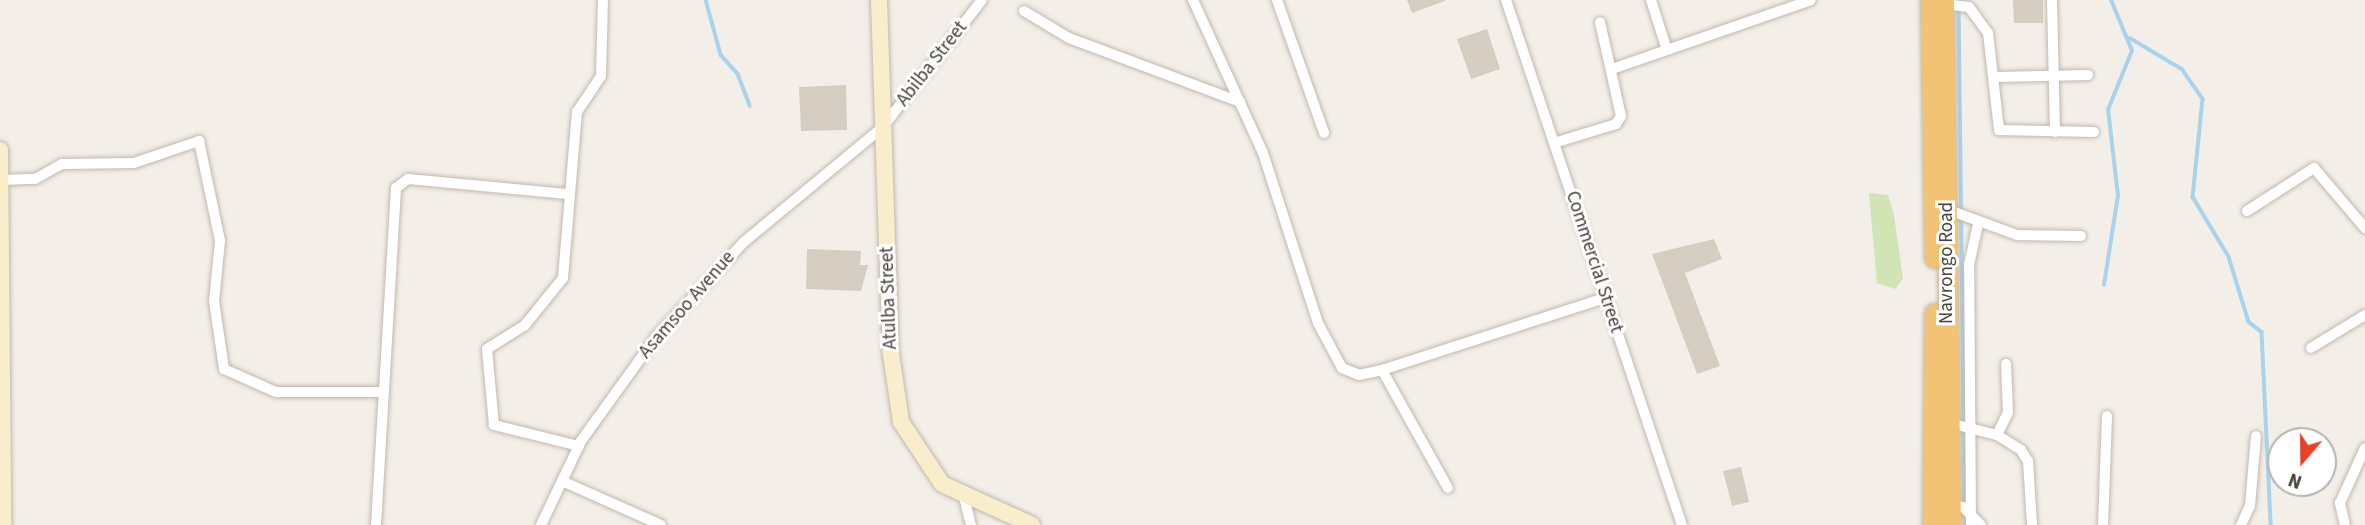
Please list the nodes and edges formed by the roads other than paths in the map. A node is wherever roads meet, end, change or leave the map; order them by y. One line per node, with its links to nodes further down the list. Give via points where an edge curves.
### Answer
1 (603, 0): 27 (street, via 601,76 577,112)
2 (879, 0): 20 (street, Atulba Street)
3 (982, 0): 20 (street, Abilba Street)
4 (1193, 0): 19 (street)
5 (1277, 0): 23 (street)
6 (1506, 0): 24 (street, Commercial Street)
7 (1651, 0): 14 (street)
8 (1811, 0): 14 (street)
9 (2052, 0): 17 (street)
10 (1934, 1): 11 (street); 28 (highway, Navrongo Road); 59 (highway, Navrongo Road)
11 (1968, 4): 18 (street, via 1988,33)
12 (1024, 11): 19 (street, via 1069,38)
13 (1600, 22): 15 (street)
14 (1667, 50): 15 (street)
15 (1615, 68): 24 (street, via 1621,116 1616,124)
16 (2088, 75): 17 (street)
17 (2053, 76): 18 (street); 21 (street)
18 (1997, 77): 21 (street, via 1999,130)
19 (1240, 102): 38 (street, via 1264,153 1318,323 1342,368 1359,374)
20 (882, 128): 44 (street, Asamsoo Avenue, via 792,198 701,284); 48 (street, Atulba Street, via 891,354 901,422 932,475)
21 (2055, 132): 22 (street)
22 (2094, 132)
23 (1324, 133)
24 (1555, 143): 34 (street, Commercial Street)
25 (0, 150): 26 (street)
26 (1, 191): 33 (street); 39 (street, via 35,180 62,164 134,163 200,141 220,241 214,301 224,369 276,392)
27 (567, 194): 39 (street, via 408,179 400,184); 44 (street, via 563,278 525,325 488,346 489,404 494,425)
28 (1946, 209): 30 (street); 41 (highway, Navrongo Road)
29 (2247, 211): 31 (street, via 2314,168)
30 (1978, 224): 32 (street, via 2017,235); 41 (street, via 1969,265)
31 (2365, 228)
32 (2081, 236)
33 (1, 266): 50 (street)
34 (1605, 298): 38 (street); 58 (street, Commercial Street)
35 (2365, 315): 36 (street)
36 (2311, 348)
37 (2006, 364): 42 (street, via 2008,412)
38 (1382, 370): 47 (street)
39 (384, 392): 53 (street)
40 (2107, 416): 62 (street)
41 (1961, 425): 42 (street); 49 (highway, Navrongo Road); 51 (street)
42 (1997, 435): 61 (street, via 2028,461)
43 (2256, 436): 63 (street, via 2250,506)
44 (579, 446): 46 (street, Asamsoo Avenue)
45 (2365, 448): 64 (street, via 2340,503)
46 (562, 481): 52 (street); 54 (street, Asamsoo Avenue)
47 (1448, 488)
48 (964, 497): 56 (street); 57 (street, Atulba Street)
49 (1951, 515): 51 (street)
50 (2, 518)
51 (1971, 519): 60 (street)
52 (648, 523): 55 (street)
53 (376, 525)
54 (541, 525)
55 (661, 525)
56 (971, 525)
57 (1032, 525)
58 (1682, 525)
59 (1932, 525)
60 (1981, 525)
61 (2032, 525)
62 (2103, 525)
63 (2241, 525)
64 (2345, 525)

